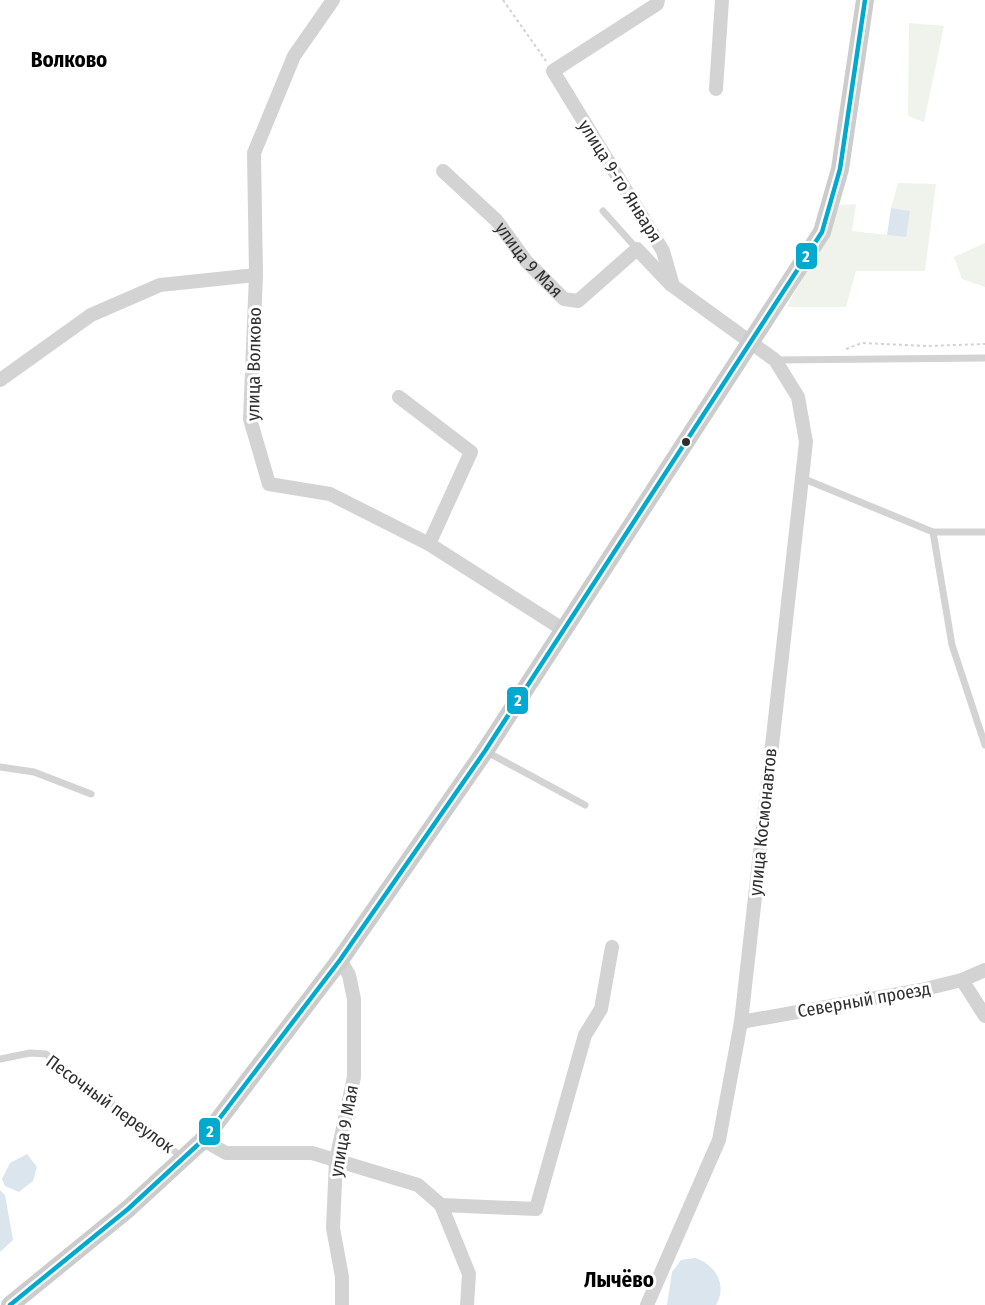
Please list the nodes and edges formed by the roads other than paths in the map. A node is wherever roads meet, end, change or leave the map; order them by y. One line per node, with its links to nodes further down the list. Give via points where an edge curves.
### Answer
1 (333, 0): 9 (street, улица Волково, via 294,56 254,153)
2 (658, 0): 10 (street, улица 9-го Января, via 553,71 663,251)
3 (722, 0): 5 (street)
4 (865, 0): 11 (main road, via 840,169 822,232)
5 (716, 89)
6 (443, 171): 8 (street, улица 9 Мая, via 497,221 525,261 564,299 578,301)
7 (603, 211): 8 (lane)
8 (637, 249): 10 (street)
9 (256, 275): 14 (street, via 160,285 91,315); 19 (street, улица Волково, via 250,419 269,484 330,494)
10 (673, 286): 11 (street)
11 (750, 344): 13 (street, улица Космонавтов); 20 (main road)
12 (985, 358): 13 (lane)
13 (775, 360): 16 (street, улица Космонавтов, via 798,397 806,442)
14 (0, 380)
15 (399, 397): 19 (street, via 471,452)
16 (802, 478): 17 (lane); 31 (street, улица Космонавтов)
17 (933, 532): 18 (lane); 21 (lane, via 952,645)
18 (985, 532)
19 (429, 544): 20 (street, улица Волково)
20 (564, 630): 22 (main road)
21 (985, 745)
22 (485, 751): 25 (lane); 27 (main road)
23 (0, 767): 24 (lane, via 34,772)
24 (91, 795)
25 (585, 805)
26 (612, 947): 36 (street, via 601,1009 585,1035 536,1209)
27 (340, 960): 33 (main road); 35 (street, улица 9 Мая, via 349,975 354,999 354,1077)
28 (985, 970): 29 (street, Северный проезд)
29 (963, 980): 30 (street); 31 (street, Северный проезд)
30 (985, 1016)
31 (741, 1022): 40 (street, улица Космонавтов, via 719,1140)
32 (0, 1059): 34 (lane, Песочный переулок, via 46,1054)
33 (203, 1140): 34 (main road); 35 (street, via 226,1153 312,1153)
34 (184, 1158): 37 (main road)
35 (336, 1160): 36 (street, via 418,1185); 38 (street, улица 9 Мая, via 333,1228 342,1277)
36 (441, 1205): 39 (street, via 470,1274)
37 (10, 1305)
38 (342, 1305)
39 (467, 1305)
40 (647, 1305)

